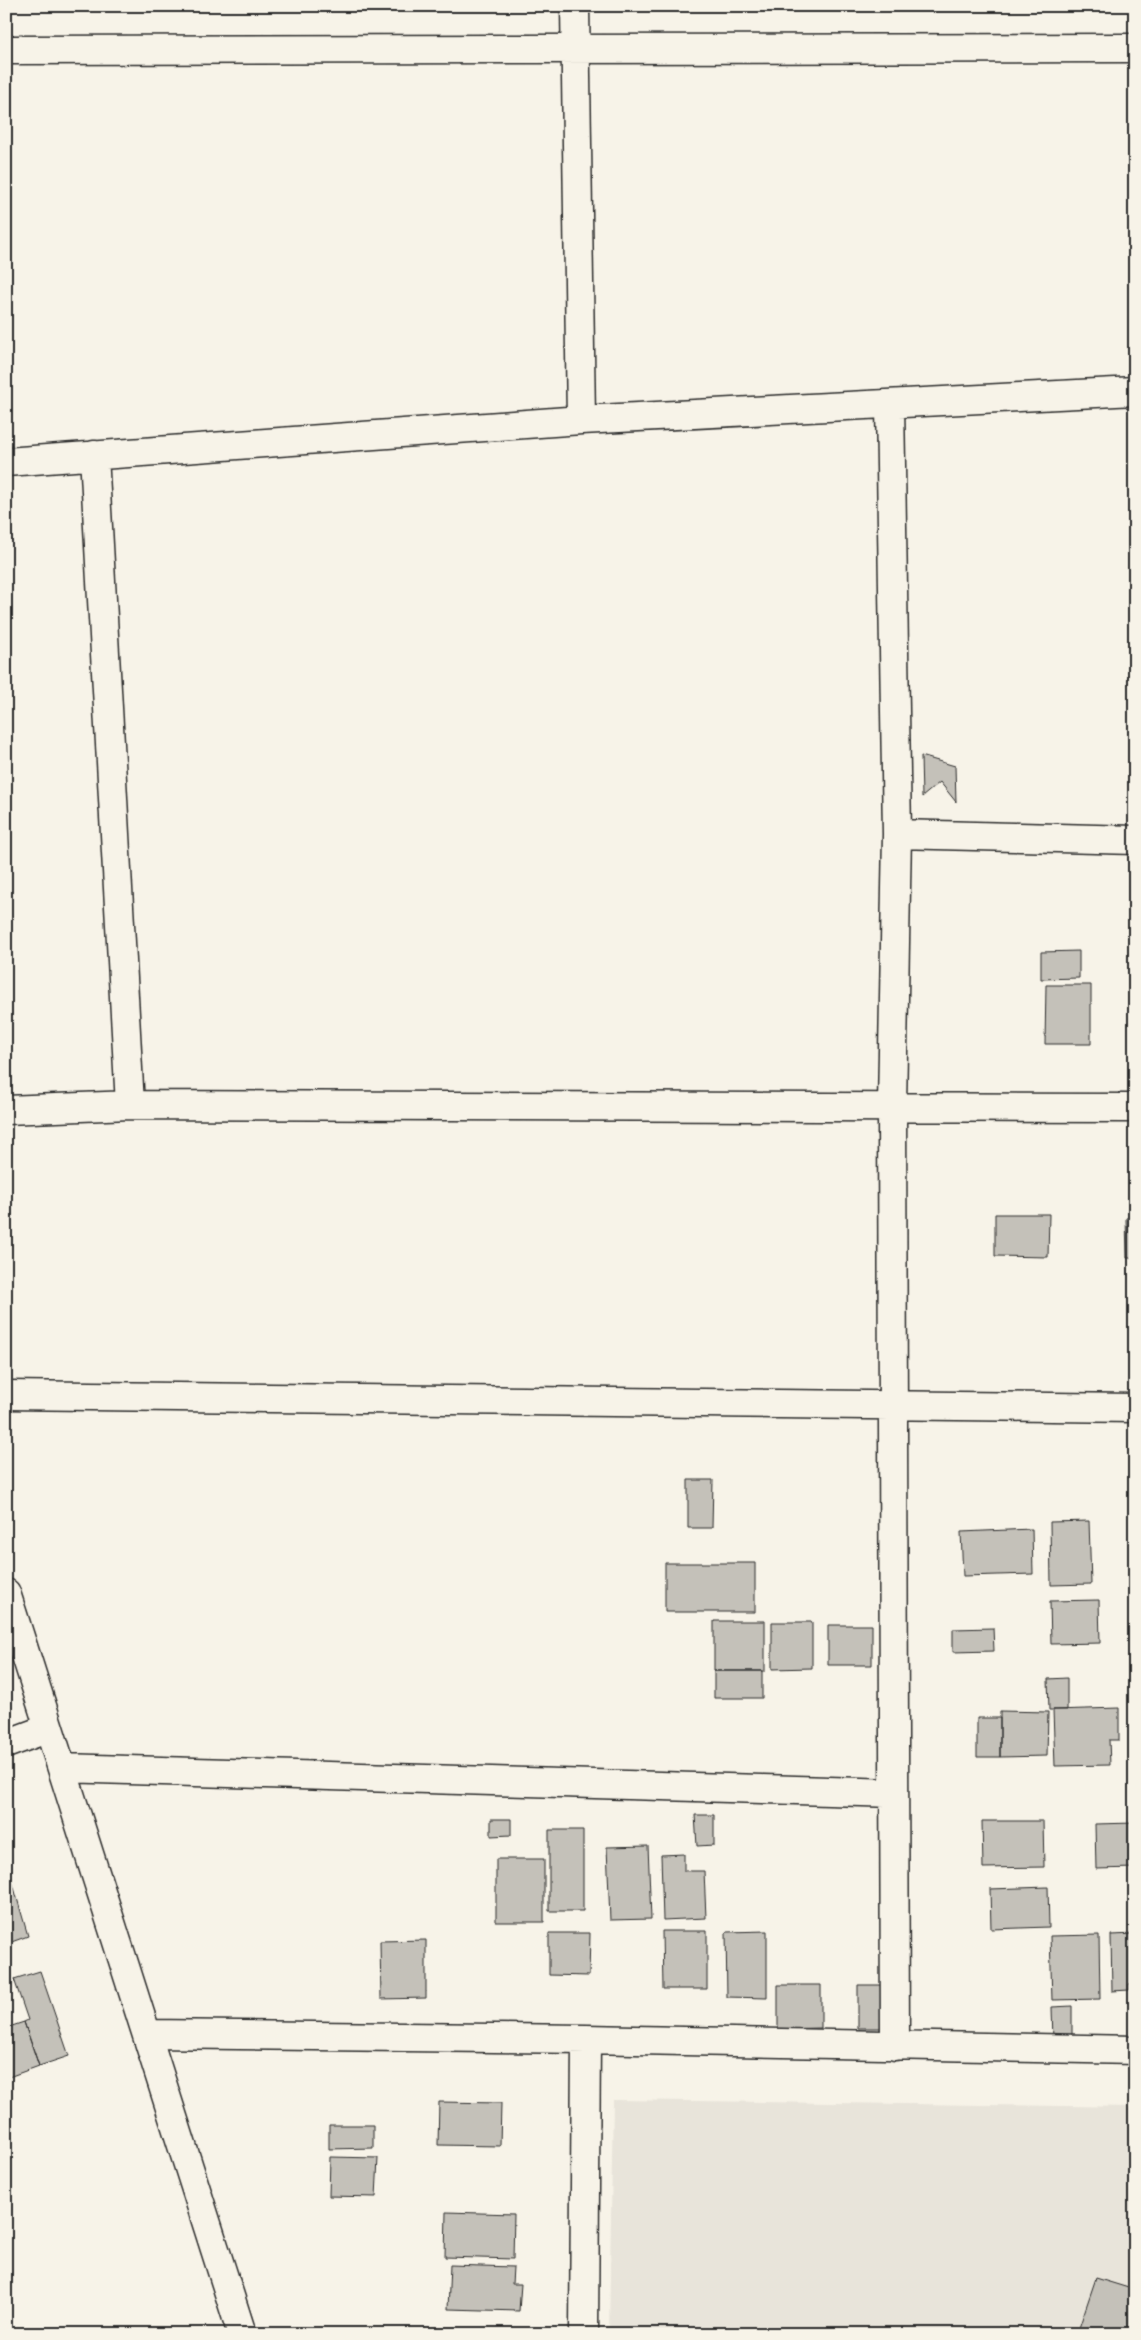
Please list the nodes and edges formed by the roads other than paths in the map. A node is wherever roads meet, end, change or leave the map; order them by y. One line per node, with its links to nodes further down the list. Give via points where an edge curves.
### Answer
1 (575, 6): 4 (street)
2 (1135, 48): 4 (street)
3 (6, 50): 4 (street)
4 (576, 50): 7 (street)
5 (1135, 391): 6 (street)
6 (890, 404): 7 (street); 10 (street)
7 (581, 420): 8 (street)
8 (94, 456): 9 (street); 12 (street)
9 (6, 462)
10 (897, 834): 11 (street); 13 (street)
11 (1135, 840)
12 (130, 1105): 13 (street); 15 (street)
13 (892, 1106): 14 (street); 17 (street)
14 (1135, 1108)
15 (6, 1110)
16 (6, 1395): 17 (street)
17 (892, 1406): 18 (street); 23 (street)
18 (1135, 1408)
19 (6, 1594): 20 (street)
20 (49, 1728): 21 (street); 22 (street)
21 (6, 1744)
22 (62, 1768): 23 (street); 24 (street)
23 (894, 1793): 26 (street)
24 (147, 2034): 25 (street); 28 (street)
25 (586, 2039): 26 (street); 29 (street)
26 (895, 2046): 27 (street)
27 (1135, 2050)
28 (242, 2334)
29 (584, 2334)

